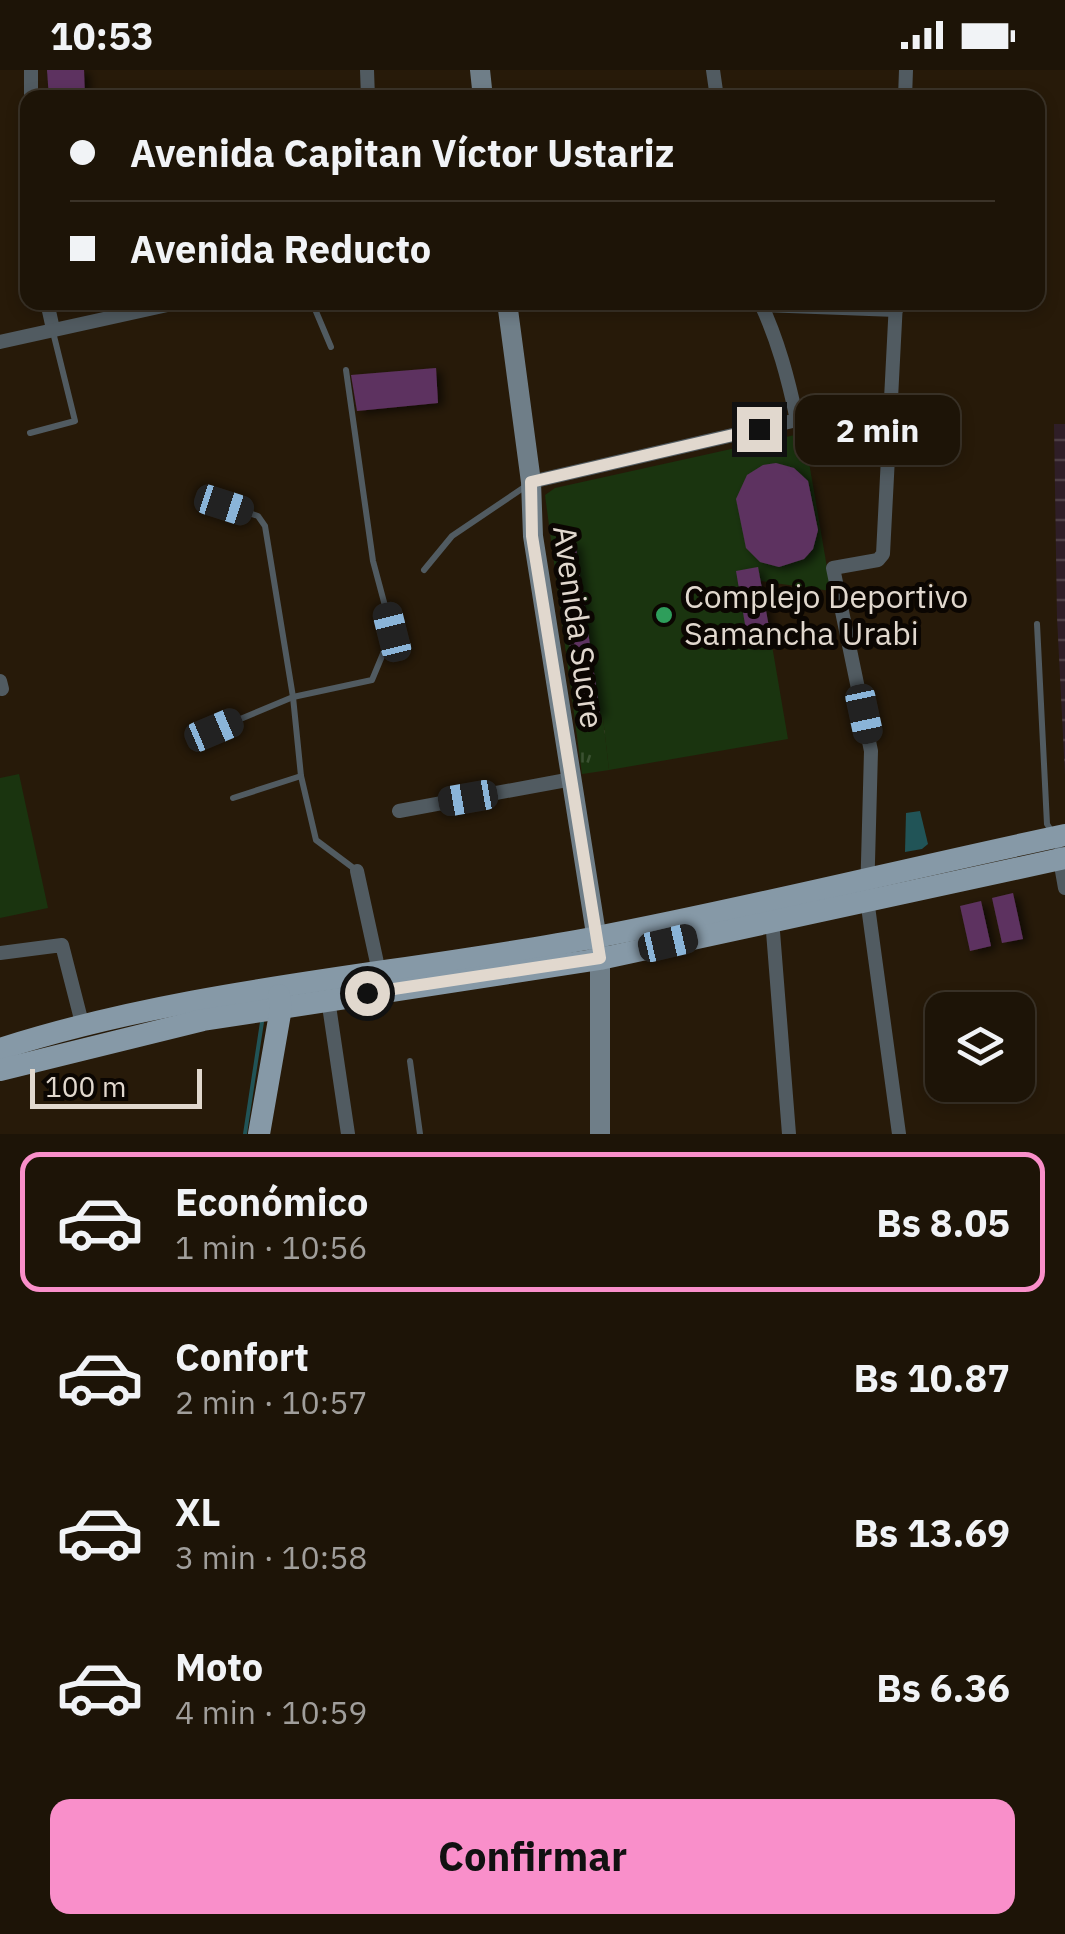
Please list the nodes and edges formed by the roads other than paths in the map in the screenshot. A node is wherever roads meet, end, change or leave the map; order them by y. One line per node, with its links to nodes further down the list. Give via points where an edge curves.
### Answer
1 (49, 310): 7 (street)
2 (143, 310): 7 (street)
3 (315, 310): 9 (lane)
4 (508, 310): 12 (street, Avenida Sucre)
5 (764, 310): 12 (street, via 797,420)
6 (896, 310): 25 (street, via 883,554 833,568 871,751)
7 (53, 329): 8 (street); 11 (lane, via 75,421)
8 (0, 342)
9 (331, 347)
10 (346, 370): 16 (lane, via 374,561 392,632 372,680)
11 (30, 434)
12 (531, 482): 14 (lane, via 452,536); 19 (street, Avenida Sucre, via 532,536)
13 (224, 505): 16 (lane, via 258,516 264,526)
14 (424, 570)
15 (1037, 624): 22 (lane, via 1048,824)
16 (293, 697): 17 (lane); 18 (lane)
17 (214, 730)
18 (301, 776): 20 (lane); 23 (lane, via 316,840)
19 (572, 779): 21 (street); 27 (street, Avenida Sucre)
20 (234, 798)
21 (399, 811)
22 (1061, 847): 24 (street); 25 (main road)
23 (357, 871): 29 (street)
24 (1065, 888)
25 (866, 889): 26 (main road); 27 (main road); 41 (street)
26 (772, 919): 27 (main road); 40 (street)
27 (598, 948): 29 (main road); 31 (main road); 39 (street, Avenida Sucre)
28 (0, 953): 32 (street, via 62,945)
29 (379, 972): 30 (main road)
30 (280, 998): 31 (main road); 32 (main road); 35 (main road); 36 (main road)
31 (328, 998): 37 (street)
32 (83, 1027): 33 (main road)
33 (0, 1050)
34 (410, 1061): 38 (lane)
35 (0, 1070)
36 (259, 1134)
37 (348, 1134)
38 (420, 1134)
39 (600, 1134)
40 (790, 1134)
41 (899, 1134)

